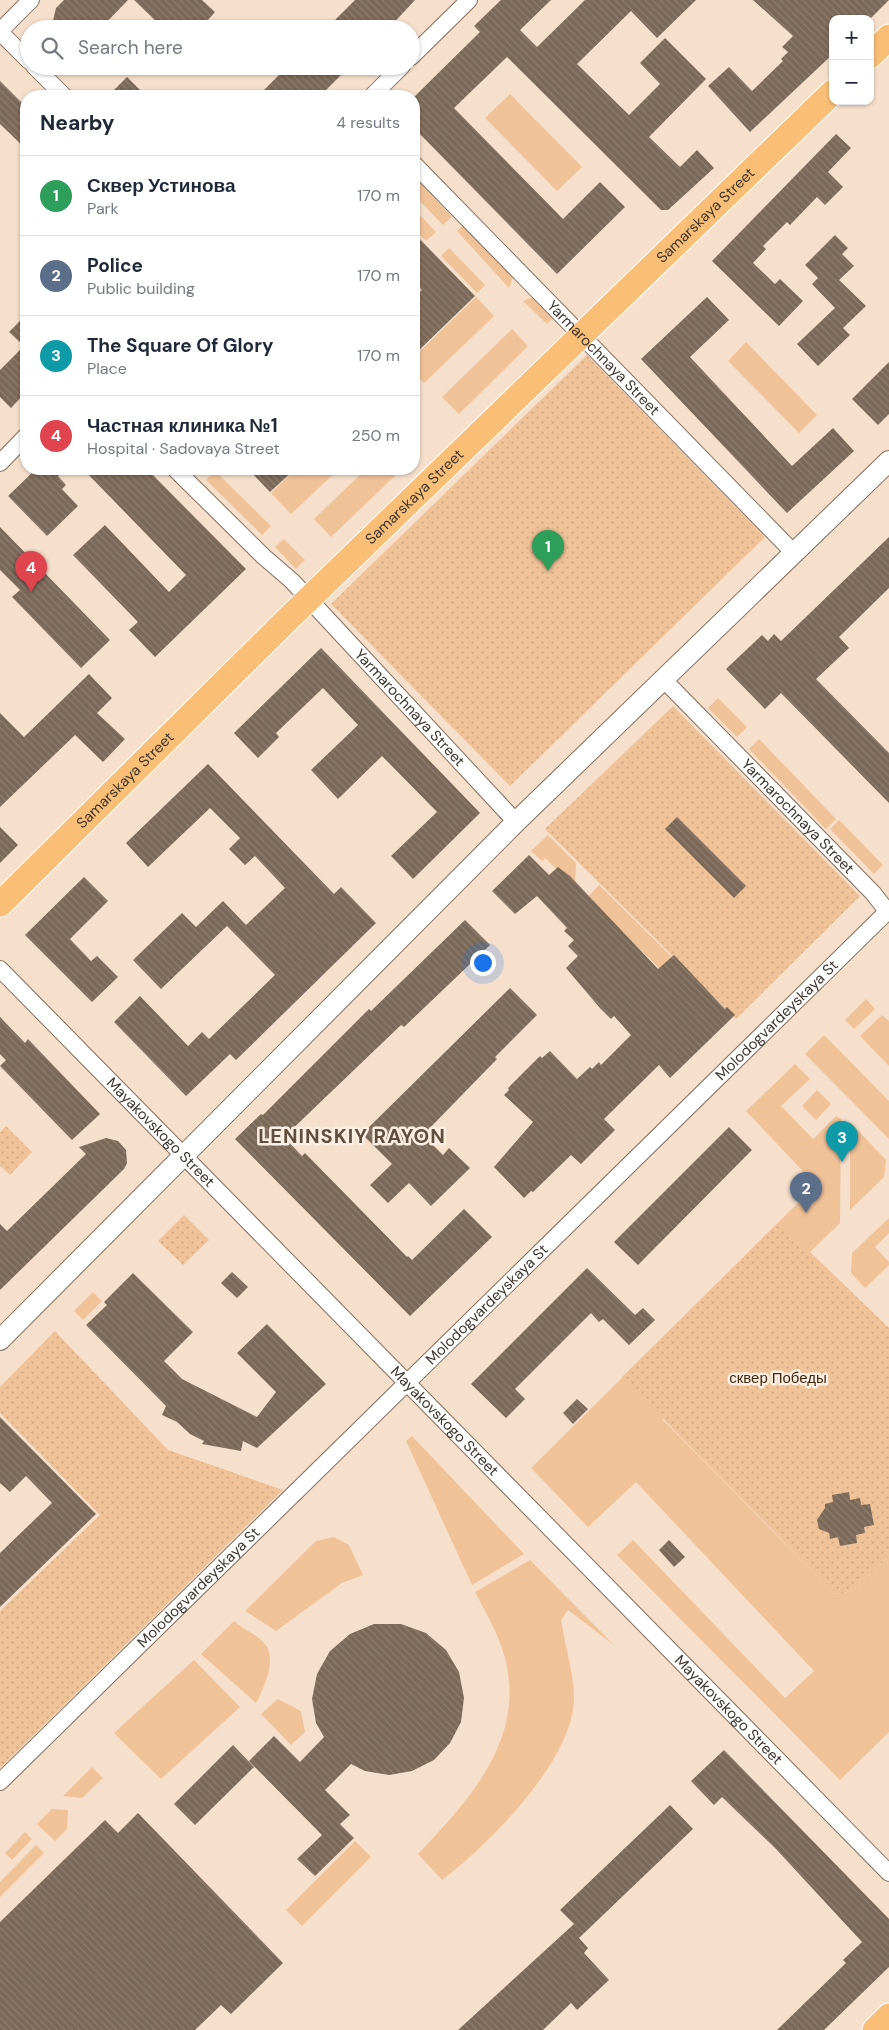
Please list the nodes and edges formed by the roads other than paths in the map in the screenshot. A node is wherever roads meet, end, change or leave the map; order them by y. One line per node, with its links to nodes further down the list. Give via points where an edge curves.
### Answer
1 (31, 0): 3 (street)
2 (469, 0): 5 (street)
3 (0, 31): 6 (street)
4 (889, 38): 7 (main road)
5 (420, 49)
6 (20, 52)
7 (874, 52)
8 (43, 75): 10 (street)
9 (393, 75): 11 (street)
10 (58, 90)
11 (378, 90)
12 (829, 96): 14 (main road, Samarskaya Street)
13 (420, 170): 14 (street, Yarmarochnaya Street)
14 (583, 335): 19 (street, Yarmarochnaya Street); 20 (main road, Samarskaya Street)
15 (20, 442): 17 (street)
16 (889, 460): 19 (street)
17 (0, 463)
18 (181, 475): 20 (street, Yarmarochnaya Street)
19 (794, 553): 21 (street)
20 (309, 599): 22 (street, Yarmarochnaya Street); 23 (main road, Samarskaya Street)
21 (664, 680): 22 (street); 24 (street, Yarmarochnaya Street)
22 (516, 822): 26 (street)
23 (0, 904)
24 (888, 910): 28 (street, Molodogvardeyskaya St)
25 (0, 969): 26 (street, Mayakovskogo Street)
26 (184, 1156): 27 (street); 28 (street, Mayakovskogo Street)
27 (0, 1340)
28 (406, 1382): 29 (street, Molodogvardeyskaya St); 30 (street, Mayakovskogo Street)
29 (0, 1782)
30 (889, 1873)
31 (889, 2016): 32 (main road)
32 (875, 2030)

